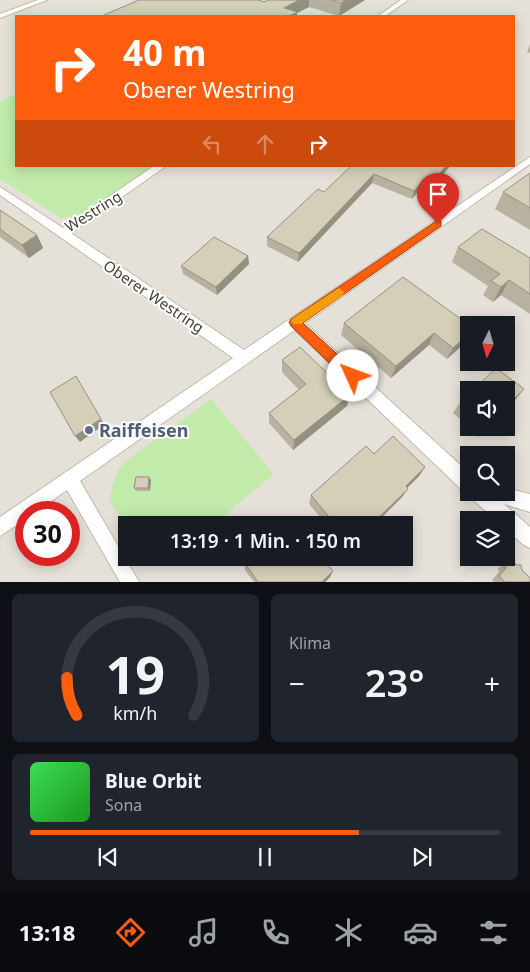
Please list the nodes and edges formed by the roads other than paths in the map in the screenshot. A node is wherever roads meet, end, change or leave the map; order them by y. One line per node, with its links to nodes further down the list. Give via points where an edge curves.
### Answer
1 (44, 0): 4 (street)
2 (405, 0): 3 (street)
3 (382, 15)
4 (0, 16)
5 (530, 160): 9 (street)
6 (160, 167): 8 (street, Westring)
7 (0, 190): 8 (street, Westring)
8 (63, 233): 10 (street, Oberer Westring)
9 (295, 322): 10 (street); 11 (street)
10 (244, 358): 12 (street)
11 (460, 477)
12 (70, 479): 16 (street); 18 (street)
13 (515, 499): 15 (street)
14 (487, 501): 17 (street)
15 (530, 503)
16 (0, 527)
17 (530, 539)
18 (130, 582)

